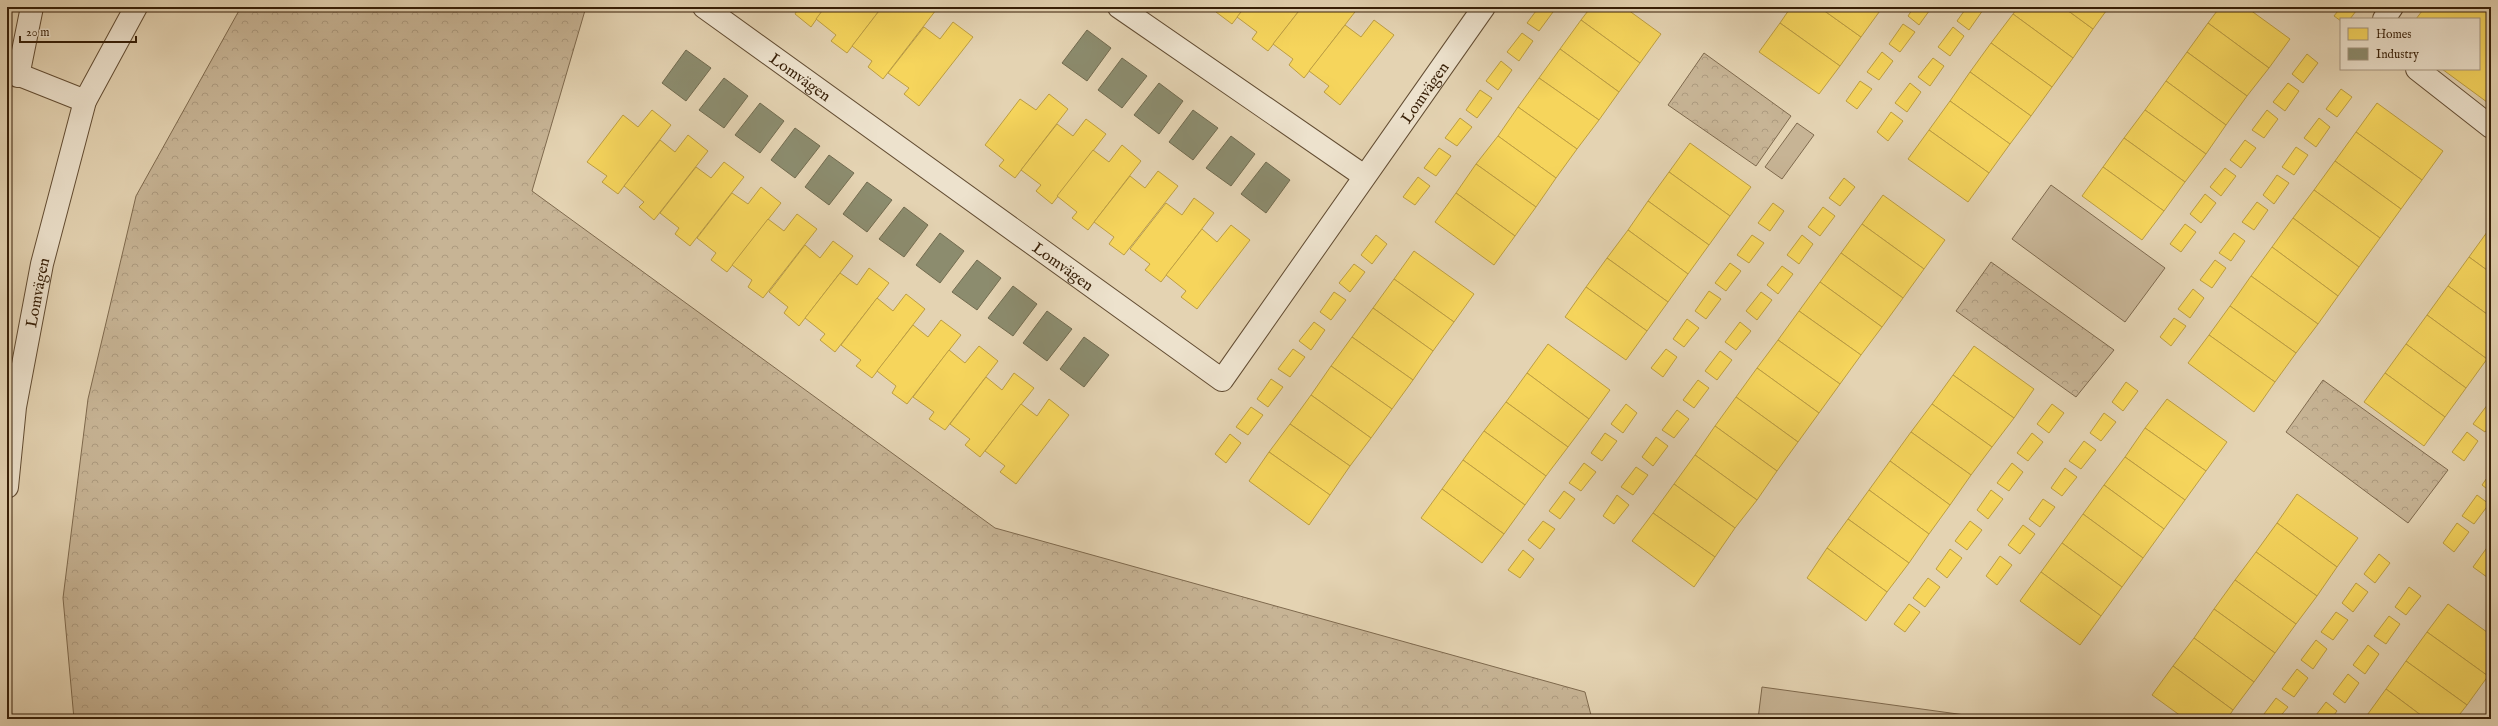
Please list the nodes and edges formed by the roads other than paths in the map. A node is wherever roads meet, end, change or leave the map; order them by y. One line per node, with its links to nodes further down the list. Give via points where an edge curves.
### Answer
1 (32, 7): 9 (street)
2 (136, 7): 10 (street, Lomvägen)
3 (704, 7): 12 (street, Lomvägen, via 1222,380)
4 (1119, 7): 12 (street)
5 (1484, 7): 12 (street, Lomvägen)
6 (2392, 7): 7 (street)
7 (2385, 18)
8 (2418, 70): 11 (street)
9 (13, 73): 10 (street)
10 (85, 101): 13 (street, Lomvägen, via 42,264)
11 (2491, 127)
12 (1364, 176)
13 (11, 406): 14 (street, Lomvägen)
14 (7, 488)

